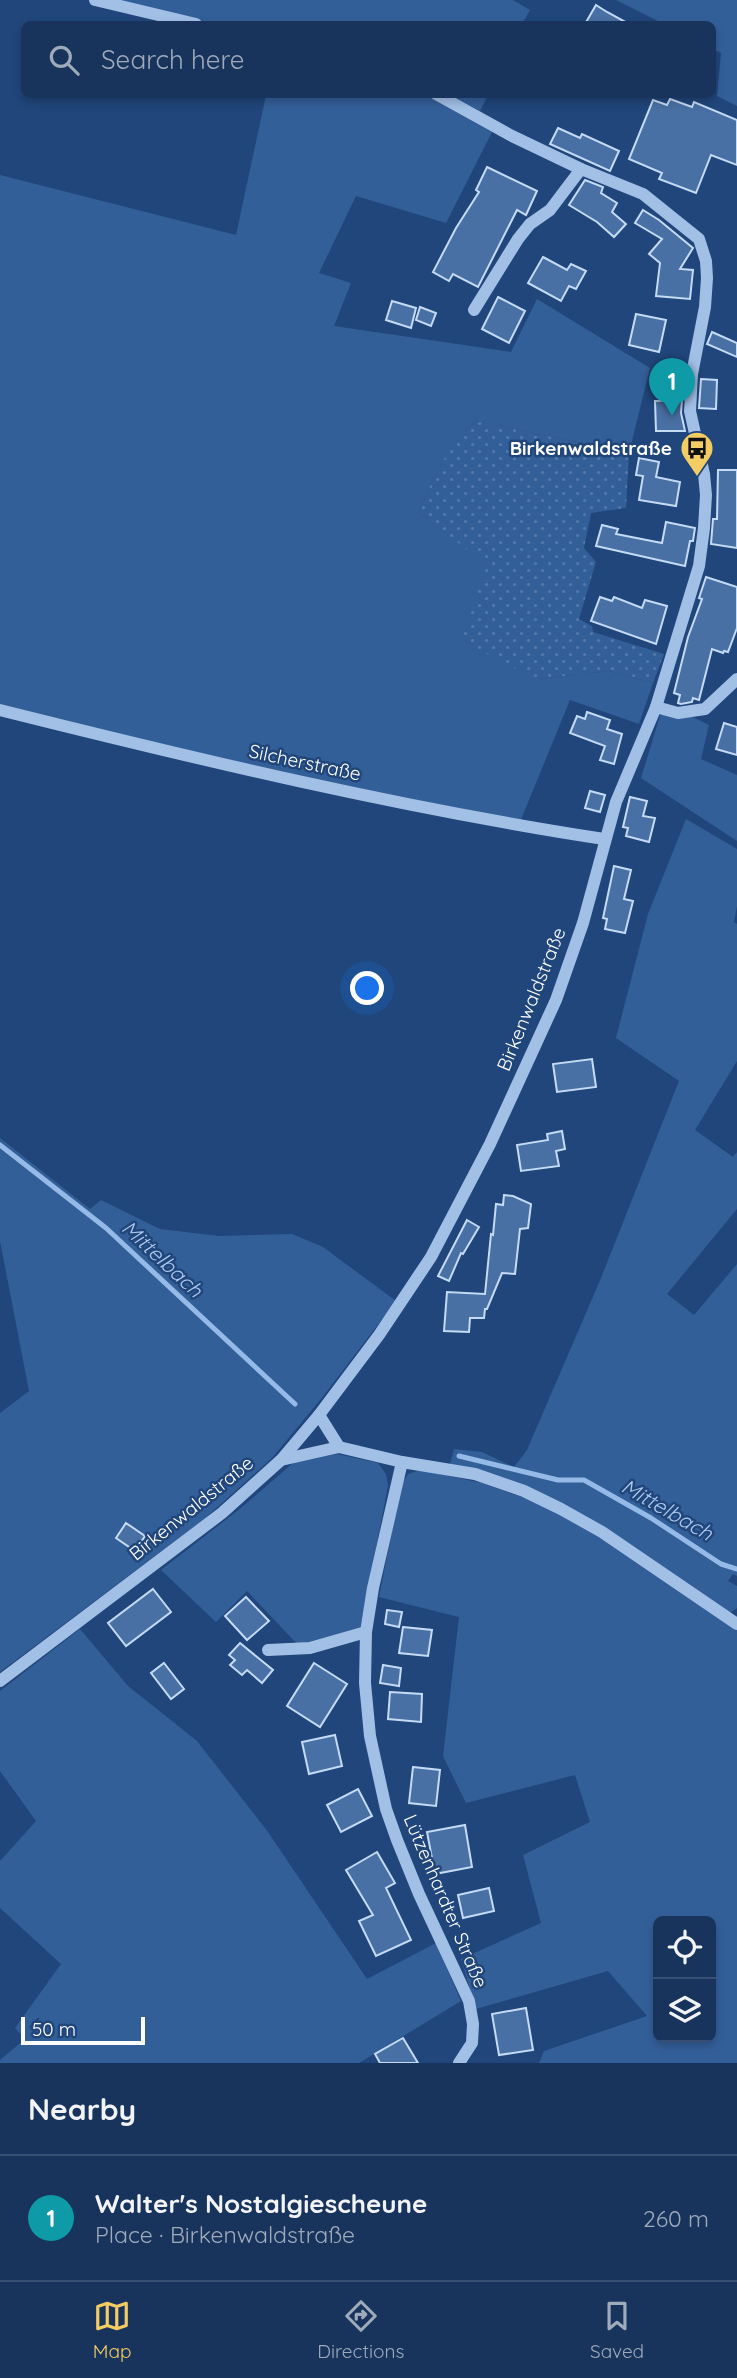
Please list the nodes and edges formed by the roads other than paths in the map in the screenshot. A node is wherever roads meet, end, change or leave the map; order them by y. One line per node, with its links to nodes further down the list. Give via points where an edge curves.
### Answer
1 (94, 0): 2 (street)
2 (183, 21)
3 (443, 98): 4 (street, Birkenwaldstraße)
4 (582, 169): 5 (street, via 550,210 518,239); 7 (street, Birkenwaldstraße, via 643,194 699,239 706,261 705,307 690,411 704,474 704,528 699,566)
5 (474, 310)
6 (737, 679): 7 (street, via 705,709 678,713)
7 (656, 707): 9 (street, Birkenwaldstraße)
8 (0, 710): 9 (street, Silcherstraße, via 492,822)
9 (604, 839): 10 (street, Birkenwaldstraße, via 583,923 556,1000 491,1144 431,1257)
10 (319, 1415): 11 (street); 12 (street, Birkenwaldstraße)
11 (339, 1447): 12 (street); 13 (street)
12 (281, 1460): 17 (street, Birkenwaldstraße, via 222,1513)
13 (402, 1462): 14 (street, via 475,1474 524,1491 602,1532); 15 (street, Lützenhardter Straße)
14 (736, 1621)
15 (366, 1632): 16 (street, via 310,1648); 18 (street, Lützenhardter Straße, via 370,1736 386,1809 469,2001 472,2043)
16 (268, 1650)
17 (0, 1681)
18 (459, 2063)

